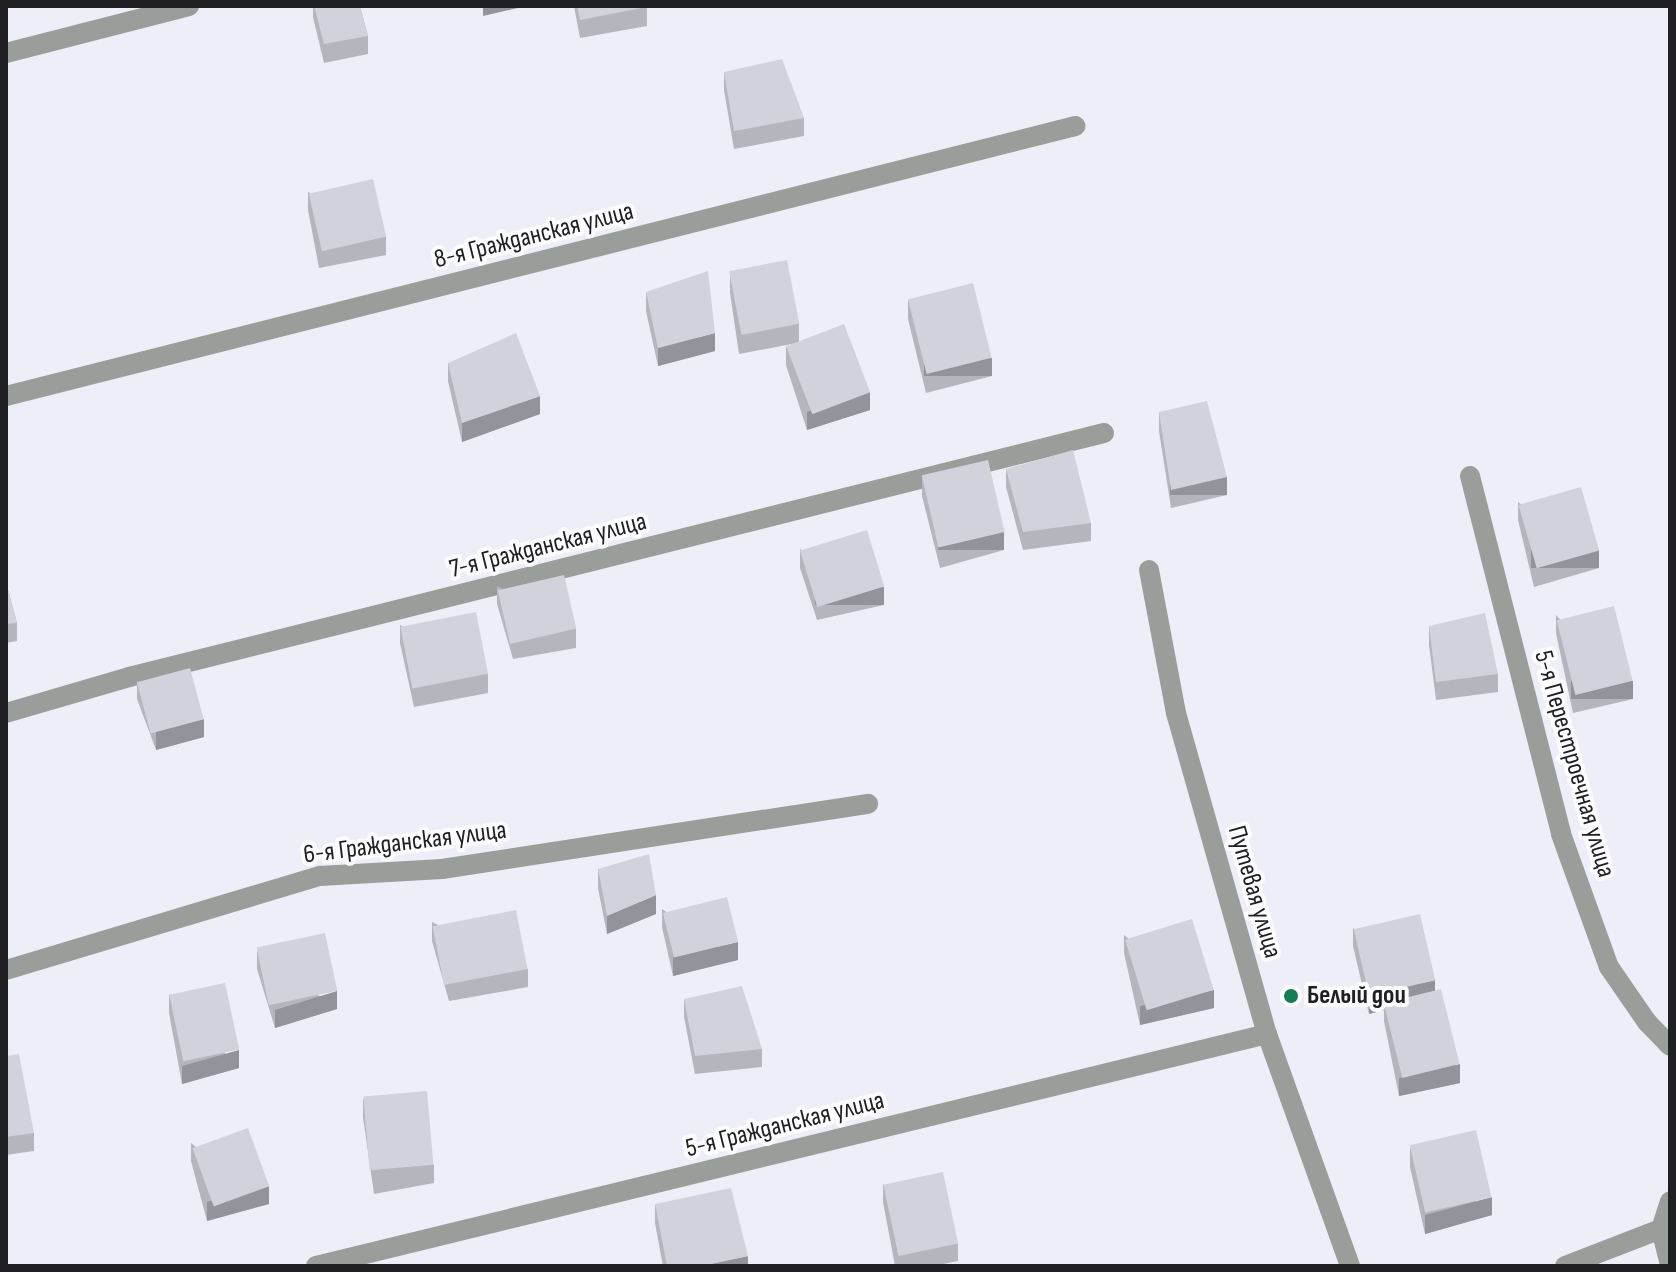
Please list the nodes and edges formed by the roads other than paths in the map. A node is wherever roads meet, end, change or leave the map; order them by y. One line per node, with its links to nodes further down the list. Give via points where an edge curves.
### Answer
1 (189, 6): 2 (street)
2 (6, 53)
3 (1075, 126): 4 (street, 8-я Гражданская улица)
4 (6, 396)
5 (1104, 433): 8 (street, 7-я Гражданская улица, via 129,677)
6 (1470, 476): 12 (street, 5-я Перестроечная улица, via 1561,834 1609,967)
7 (1149, 570): 11 (street, Путевая улица, via 1176,713)
8 (6, 713)
9 (868, 804): 10 (street, 6-я Гражданская улица, via 442,869 320,876)
10 (6, 970)
11 (1267, 1034): 16 (street, 5-я Гражданская улица); 17 (street, Путевая улица)
12 (1670, 1046)
13 (1670, 1201): 14 (street)
14 (1661, 1229): 15 (street); 18 (street)
15 (1670, 1264)
16 (316, 1266)
17 (1350, 1266)
18 (1565, 1266)

